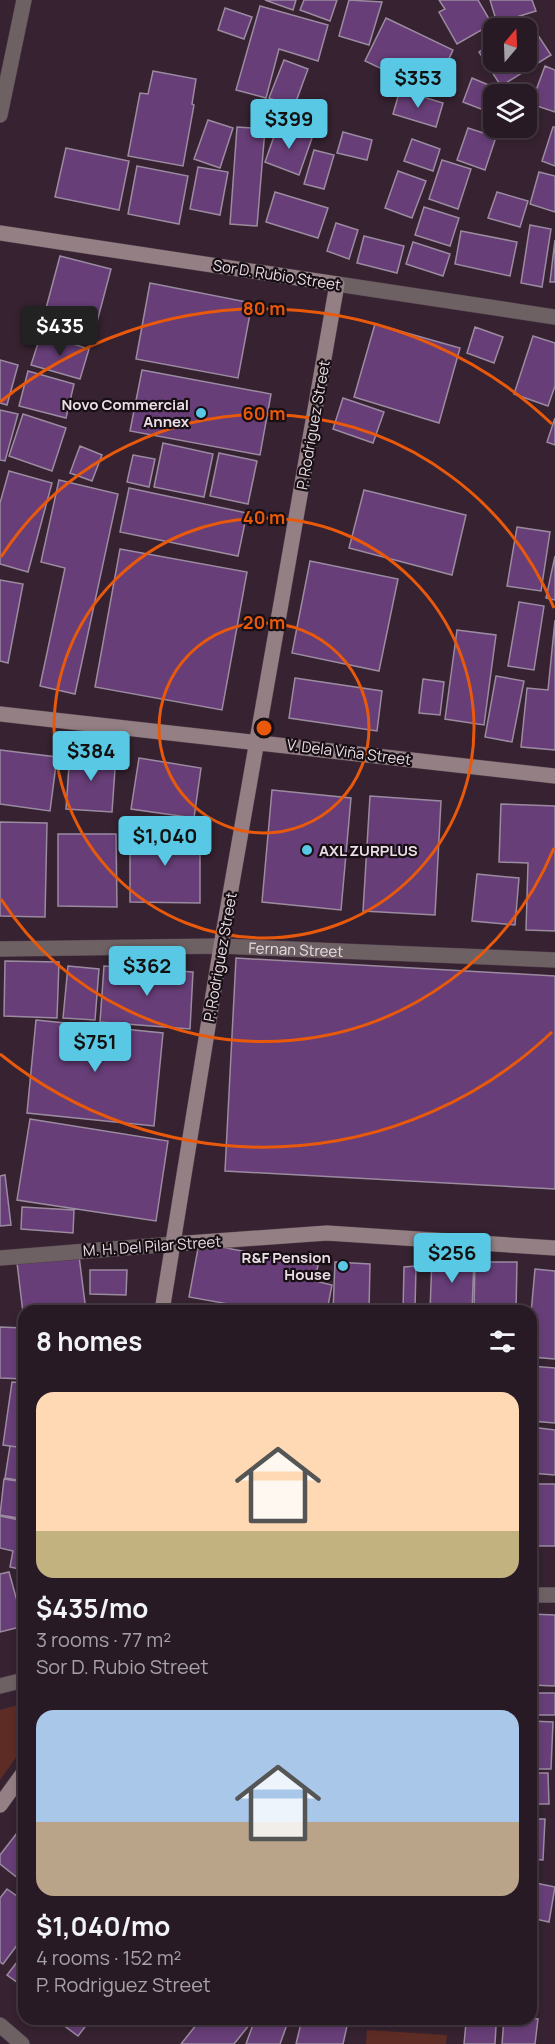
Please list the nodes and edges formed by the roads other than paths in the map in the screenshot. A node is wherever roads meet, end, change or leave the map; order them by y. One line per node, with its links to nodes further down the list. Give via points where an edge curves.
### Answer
1 (24, 0): 2 (street)
2 (0, 115)
3 (0, 233): 4 (street, Sor D. Rubio Street)
4 (337, 284): 5 (street, Sor D. Rubio Street); 7 (street, P. Rodriguez Street)
5 (555, 317)
6 (0, 714): 7 (street, V. Dela Viña Street)
7 (258, 741): 8 (street, V. Dela Viña Street); 9 (street, P. Rodriguez Street)
8 (555, 776)
9 (221, 946): 10 (street, Fernan Street); 11 (street, Fernan Street); 12 (street, P. Rodriguez Street)
10 (0, 949)
11 (555, 960)
12 (174, 1244): 13 (street, M. H. Del Pilar Street, via 327,1233); 14 (street, M. H. Del Pilar Street); 15 (street, P. Rodriguez Street)
13 (555, 1248)
14 (0, 1258)
15 (163, 1305)
16 (537, 1595): 17 (street)
17 (555, 1595)
18 (18, 1682): 19 (street)
19 (0, 1686)
20 (18, 1780): 21 (street)
21 (0, 1805)
22 (0, 2025): 23 (street)
23 (22, 2044)

